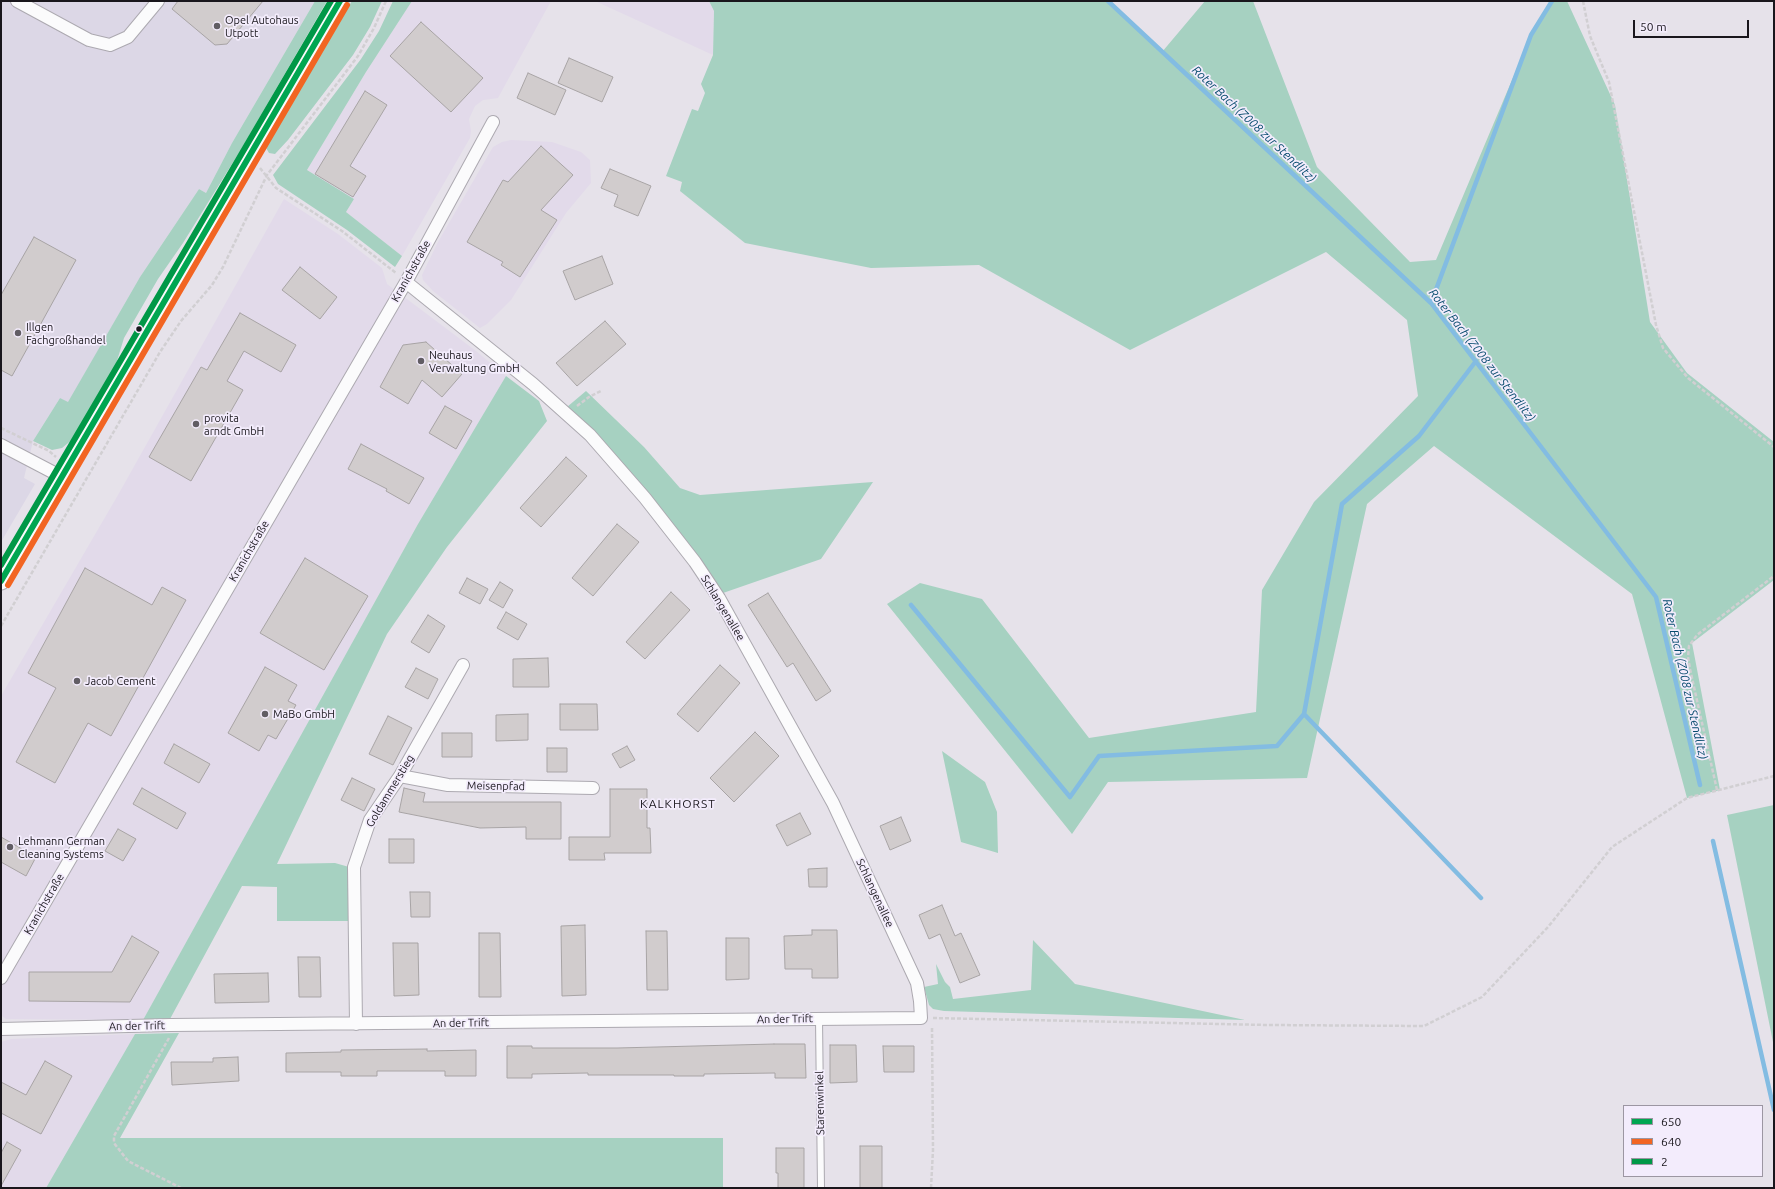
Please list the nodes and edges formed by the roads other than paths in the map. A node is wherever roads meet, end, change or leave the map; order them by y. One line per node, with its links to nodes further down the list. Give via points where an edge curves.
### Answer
1 (17, 1): 2 (street, via 89,40 110,45 128,37)
2 (158, 1)
3 (340, 1): 7 (main road)
4 (493, 122): 5 (street, Kranichstraße)
5 (406, 282): 12 (street, Kranichstraße); 13 (street, Schlangenallee, via 533,384 590,434 695,562 719,598 833,803 917,983)
6 (1, 445): 7 (street)
7 (62, 476): 8 (main road)
8 (1, 581)
9 (463, 665): 10 (street, Goldammerstieg)
10 (400, 776): 11 (street, Meisenpfad, via 448,785); 15 (street, Goldammerstieg, via 370,820 354,867)
11 (593, 788)
12 (1, 978)
13 (926, 1018): 14 (street, An der Trift)
14 (819, 1019): 15 (street, An der Trift); 17 (lane, Starenwinkel)
15 (356, 1024): 16 (street, An der Trift)
16 (1, 1029)
17 (821, 1188)

